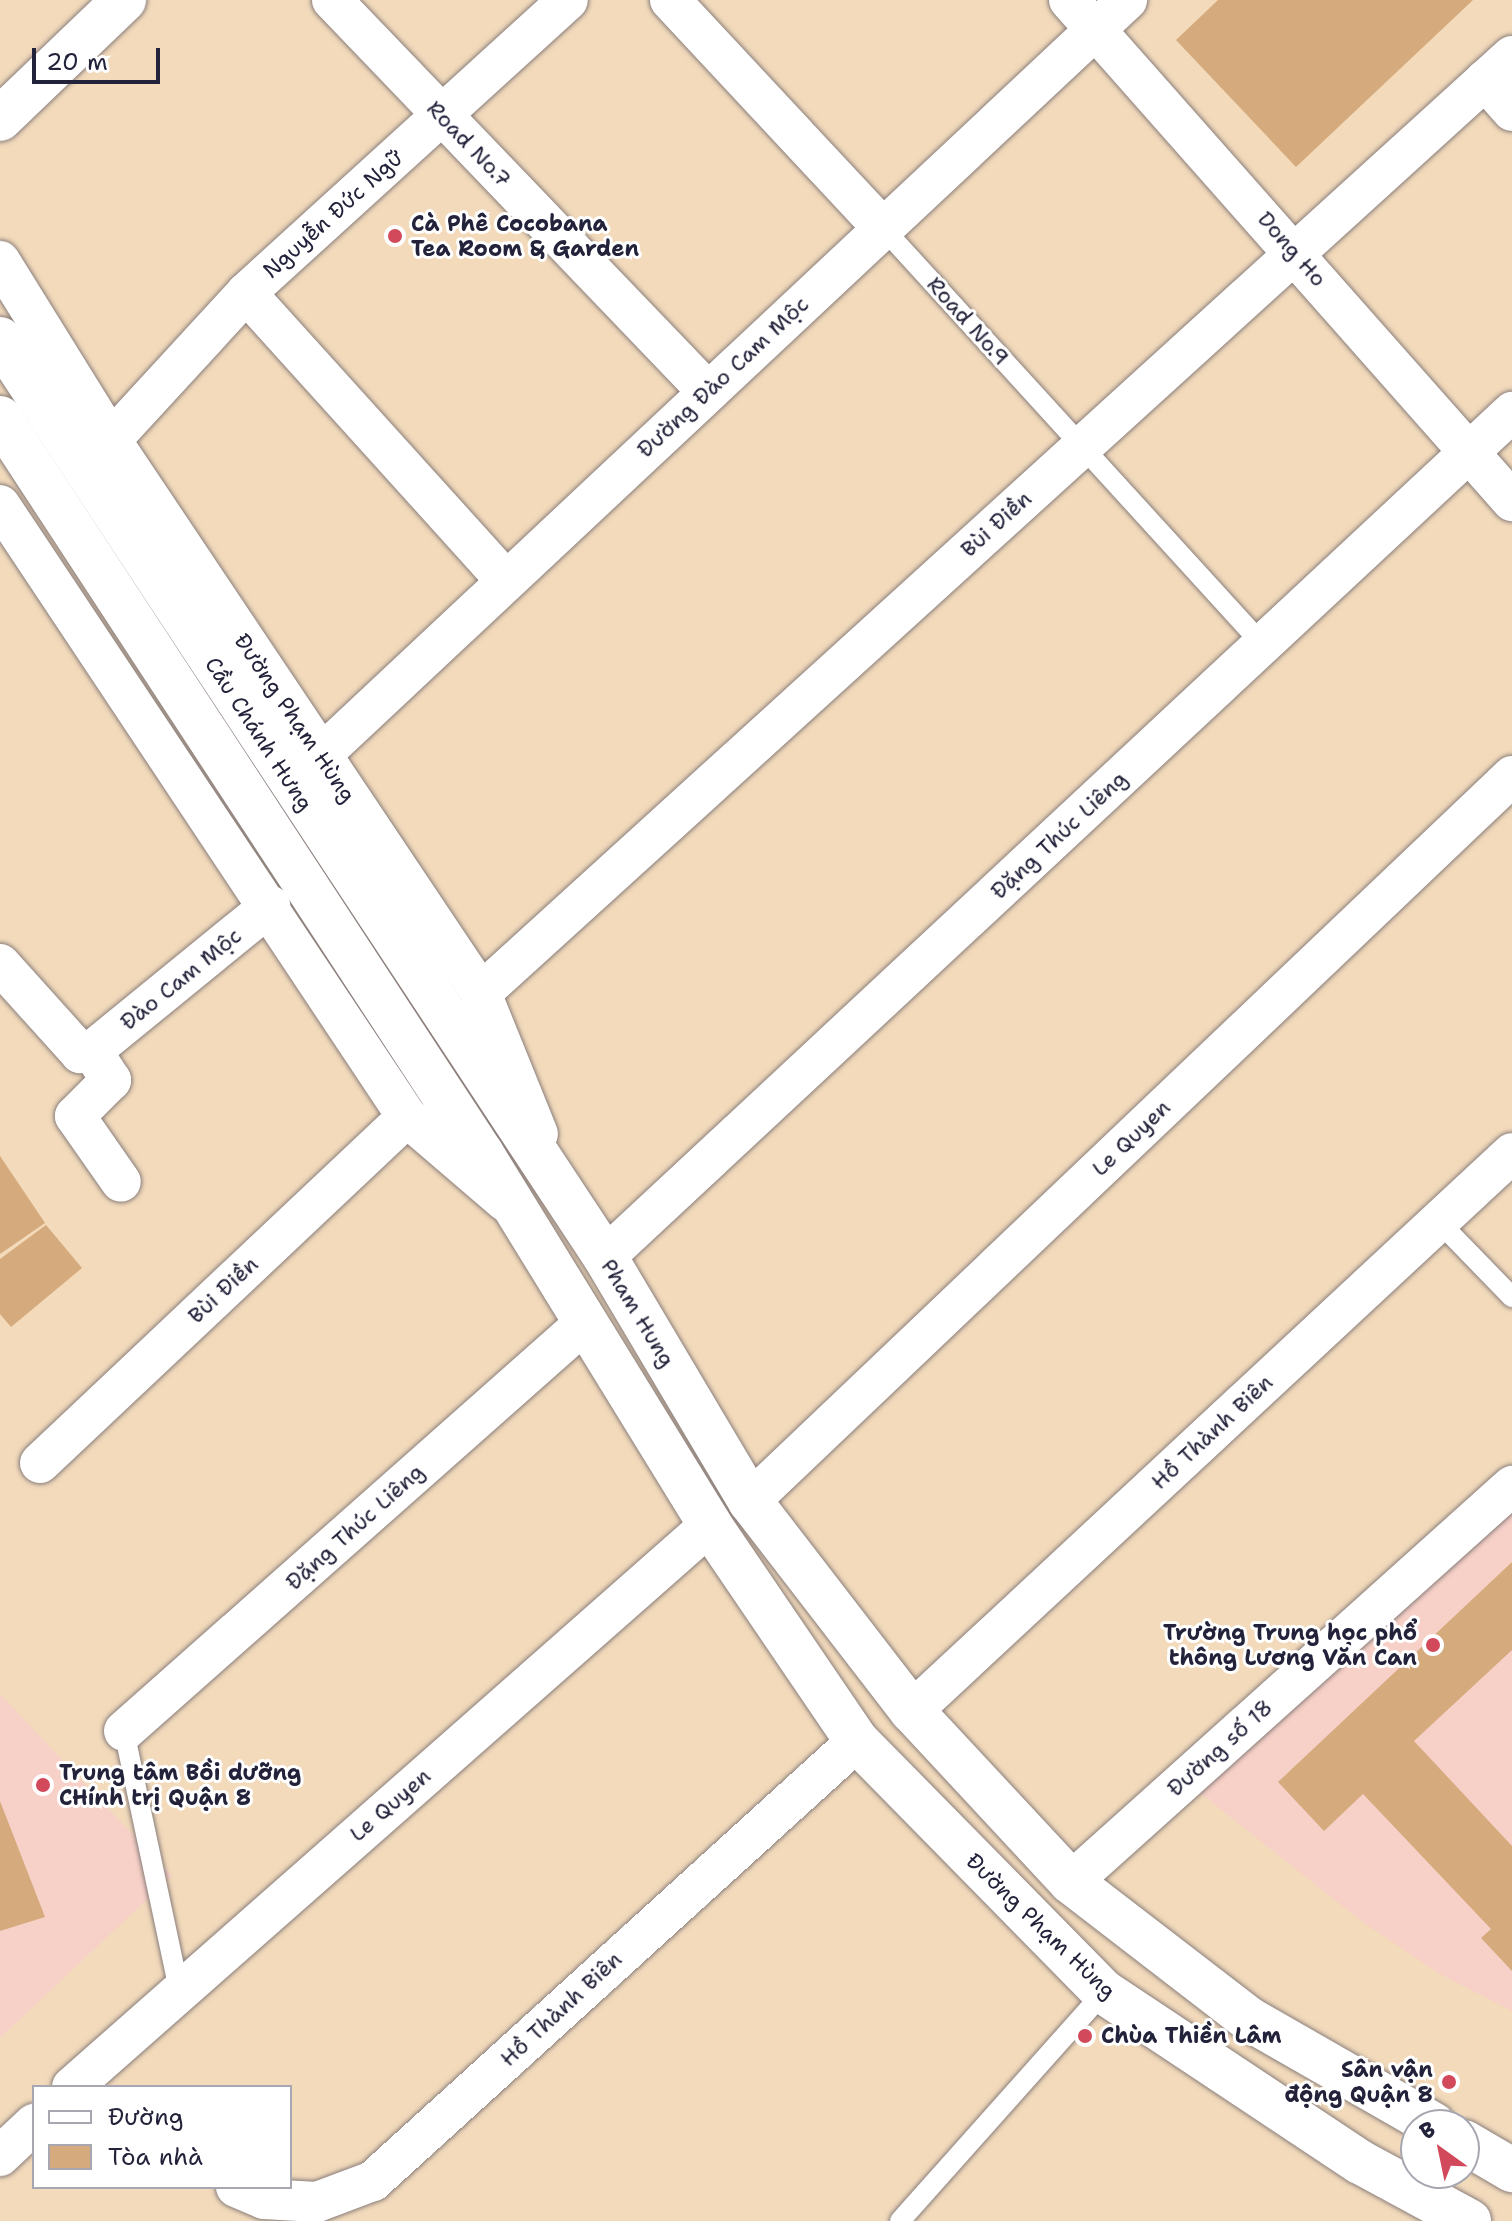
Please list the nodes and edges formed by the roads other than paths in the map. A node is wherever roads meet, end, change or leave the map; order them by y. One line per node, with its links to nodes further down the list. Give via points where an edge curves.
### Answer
1 (332, 0): 10 (street, Road No.7)
2 (568, 0): 10 (street, Nguyễn Đức Ngữ)
3 (670, 0): 12 (street, Road No.9)
4 (1069, 0): 7 (street, Dong Ho)
5 (1127, 0): 7 (street, Đường Đào Cam Mộc)
6 (119, 2): 11 (main road)
7 (1096, 29): 12 (street, Đường Đào Cam Mộc); 13 (street, Dong Ho)
8 (1498, 68): 9 (street); 13 (street, Bùi Điền)
9 (1512, 111)
10 (442, 115): 15 (street, Nguyễn Đức Ngữ); 17 (street, Road No.7)
11 (0, 119)
12 (882, 227): 17 (street, Đường Đào Cam Mộc); 21 (lane, Road No.9)
13 (1295, 252): 21 (street, Bùi Điền); 22 (street, Dong Ho)
14 (0, 261): 20 (street, Đường Phạm Hùng)
15 (246, 293): 20 (street, Nguyễn Đức Ngữ); 25 (street)
16 (0, 339): 34 (main road, Cầu Chánh Hưng)
17 (707, 391): 25 (street, Đường Đào Cam Mộc)
18 (1512, 412): 22 (street, Đặng Thúc Liêng)
19 (0, 418): 38 (main road, Cầu Chánh Hưng)
20 (111, 440): 27 (street, Đường Phạm Hùng)
21 (1081, 446): 26 (lane, Road No.9); 31 (street, Bùi Điền)
22 (1469, 452): 23 (street, Dong Ho); 26 (street, Đặng Thúc Liêng)
23 (1512, 501)
24 (6, 526): 29 (street)
25 (506, 581): 27 (street, Đường Đào Cam Mộc)
26 (1263, 645): 40 (street, Đặng Thúc Liêng)
27 (320, 756): 31 (street, Đường Phạm Hùng)
28 (1512, 776): 45 (street, Le Quyen)
29 (270, 906): 32 (street, Đào Cam Mộc); 33 (street)
30 (0, 964): 32 (street, via 80,1053)
31 (481, 993): 37 (street, Đường Phạm Hùng)
32 (92, 1051): 36 (street, via 111,1080 75,1116)
33 (407, 1117): 38 (street); 43 (street, Bùi Điền)
34 (518, 1129): 37 (main road, Pham Hung)
35 (1512, 1153): 39 (street, Hồ Thành Biên)
36 (121, 1182)
37 (560, 1190): 40 (main road, Pham Hung)
38 (516, 1211): 42 (main road)
39 (1439, 1222): 41 (lane); 47 (street, Hồ Thành Biên)
40 (605, 1257): 45 (main road, Pham Hung)
41 (1512, 1297)
42 (586, 1322): 46 (main road); 48 (street, Đặng Thúc Liêng)
43 (40, 1463)
44 (1512, 1486): 50 (street, Đường số 18)
45 (750, 1501): 47 (main road)
46 (710, 1525): 49 (main road, Đường Phạm Hùng); 51 (street, Le Quyen)
47 (912, 1711): 50 (main road)
48 (124, 1731): 51 (lane)
49 (857, 1741): 52 (main road, Đường Phạm Hùng); 59 (street, Hồ Thành Biên, via 373,2181 317,2202 264,2199)
50 (1071, 1882): 54 (main road, via 1249,2019)
51 (179, 1989): 53 (street, Le Quyen)
52 (1104, 1992): 60 (lane); 61 (main road, Đường Phạm Hùng, via 1360,2162)
53 (74, 2085)
54 (1406, 2109)
55 (32, 2126): 57 (street)
56 (1480, 2151): 58 (main road)
57 (0, 2156)
58 (1512, 2170)
59 (241, 2189)
60 (900, 2221)
61 (1469, 2221)

